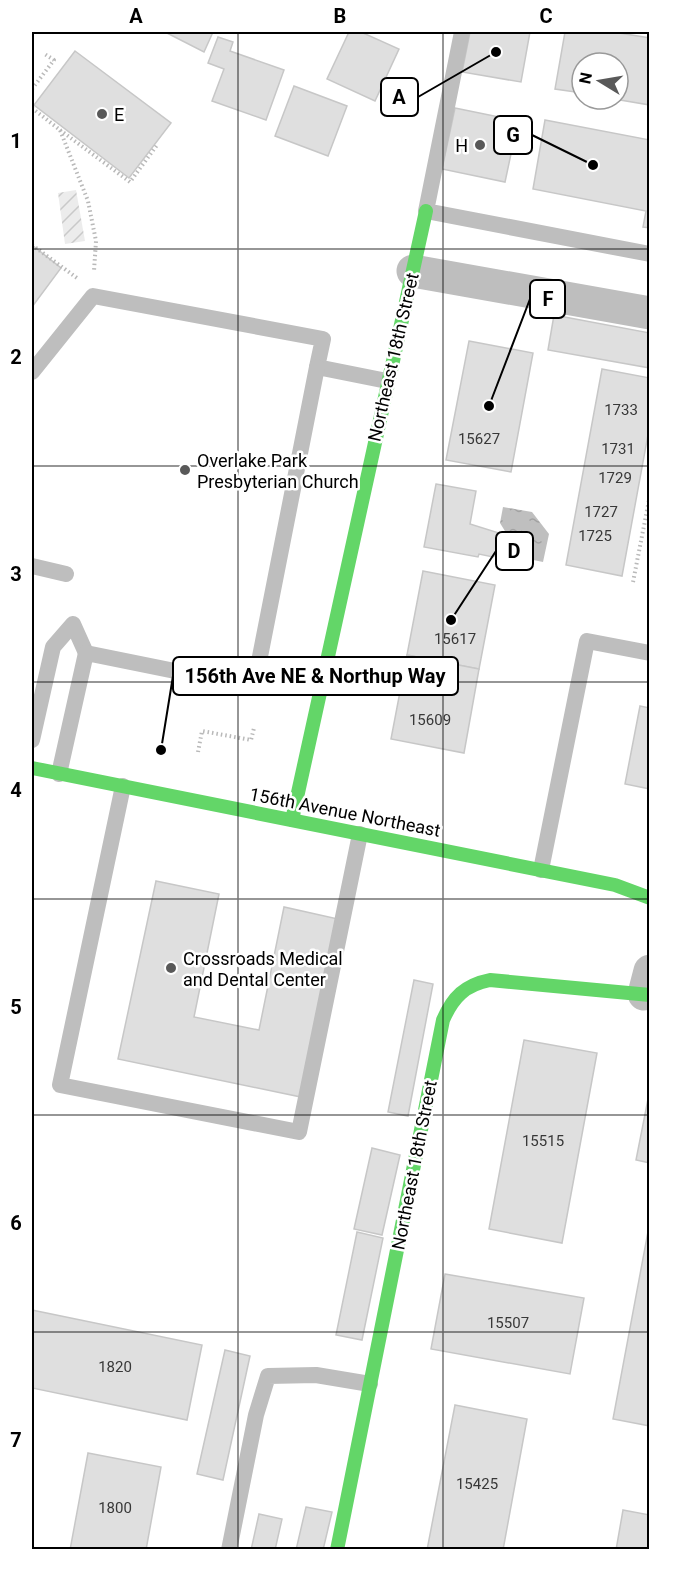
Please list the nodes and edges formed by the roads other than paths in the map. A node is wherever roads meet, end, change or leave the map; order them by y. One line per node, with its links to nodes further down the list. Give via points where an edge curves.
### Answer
1 (462, 32): 2 (lane)
2 (426, 211): 3 (lane); 4 (street, Northeast 18th Street)
3 (650, 254)
4 (413, 271): 5 (street); 8 (street, Northeast 18th Street)
5 (650, 313)
6 (317, 367): 7 (lane, via 323,339 93,296); 8 (lane); 11 (lane, via 254,687)
7 (32, 372)
8 (387, 381): 17 (street, Northeast 18th Street)
9 (32, 566): 10 (lane)
10 (66, 574)
11 (86, 653): 13 (lane, via 73,624 53,647); 15 (lane)
12 (650, 653): 19 (lane, via 587,641)
13 (32, 740)
14 (32, 768): 15 (street, 156th Avenue Northeast)
15 (59, 774): 16 (street, 156th Avenue Northeast)
16 (123, 786): 17 (street, 156th Avenue Northeast); 18 (lane, via 60,1085 299,1132)
17 (292, 820): 18 (street, 156th Avenue Northeast)
18 (360, 834): 19 (street, 156th Avenue Northeast)
19 (541, 870): 20 (street, 156th Avenue Northeast, via 615,885)
20 (650, 898)
21 (648, 987): 22 (street, Northeast 18th Street, via 582,991 503,980 480,982 460,991 450,1001)
22 (370, 1384): 23 (lane, via 316,1375 268,1376 256,1415); 24 (street, Northeast 18th Street)
23 (230, 1550)
24 (337, 1550)

